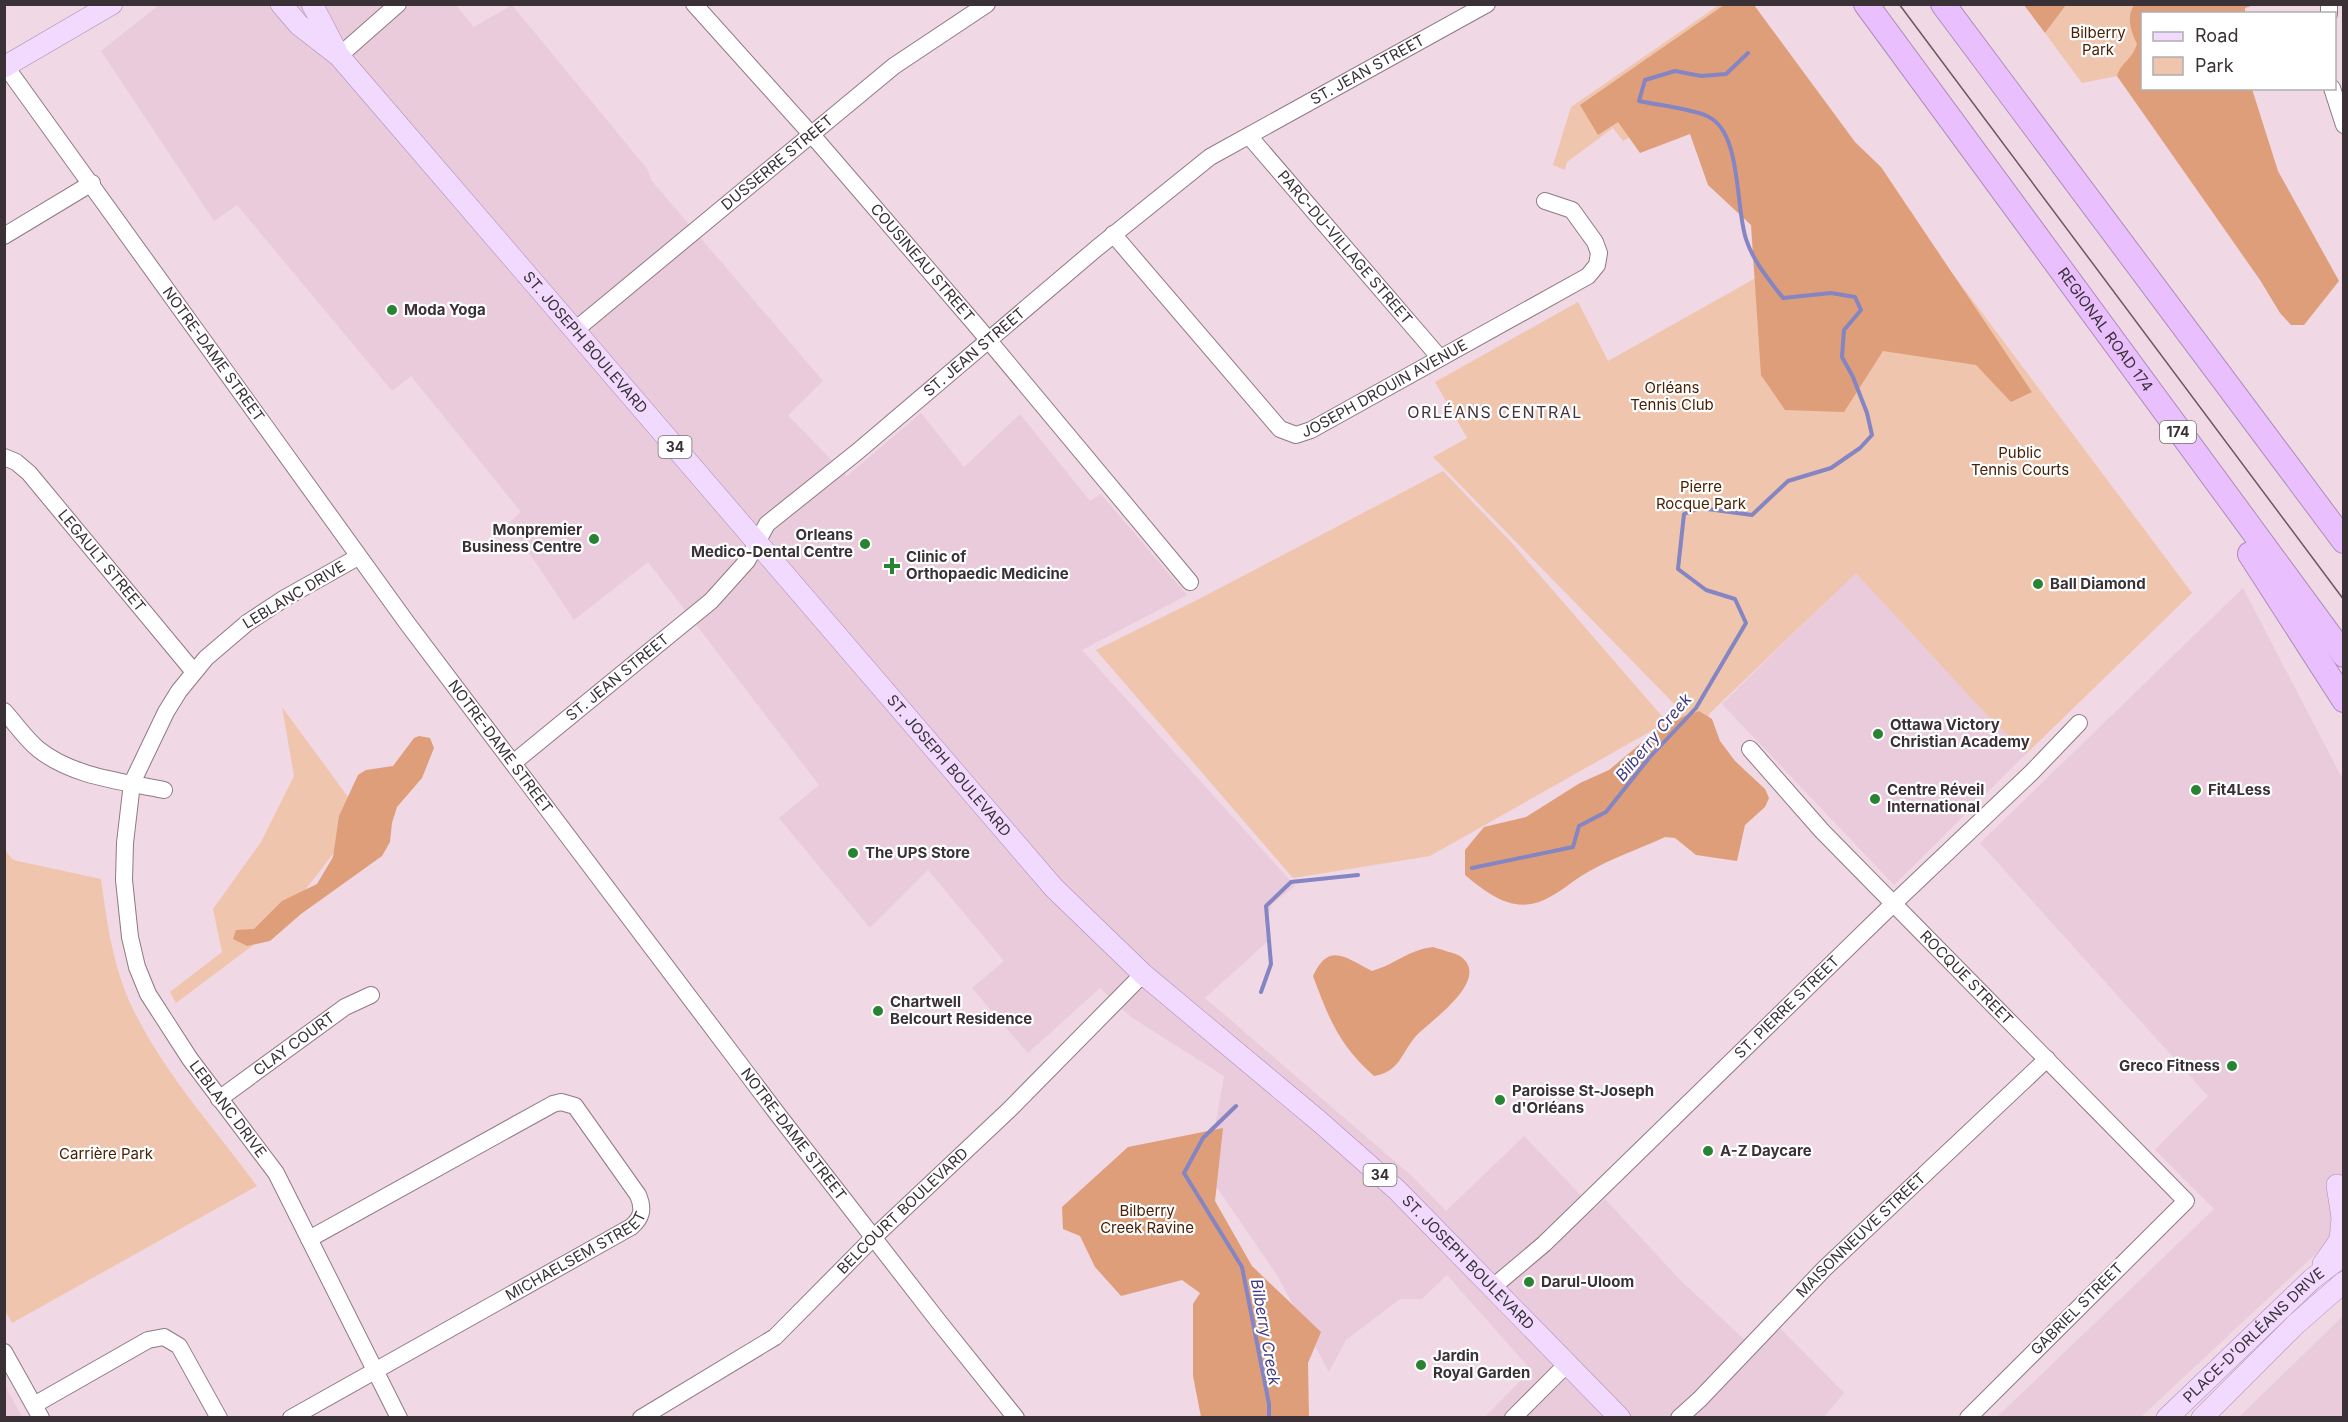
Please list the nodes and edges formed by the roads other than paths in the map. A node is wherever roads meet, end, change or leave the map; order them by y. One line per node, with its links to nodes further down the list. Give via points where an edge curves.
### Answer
1 (112, 4): 11 (main road)
2 (281, 4): 10 (main road, ST. JOSEPH BOULEVARD / 34, via 299,26)
3 (312, 4): 10 (main road, ST. JOSEPH BOULEVARD / 34)
4 (398, 4): 10 (street)
5 (694, 4): 14 (street, COUSINEAU STREET)
6 (987, 4): 14 (street, DUSSERRE STREET, via 894,66)
7 (1487, 4): 15 (street, ST. JEAN STREET)
8 (1866, 4): 18 (highway, REGIONAL ROAD 174 / 174)
9 (1943, 4): 24 (highway)
10 (339, 56): 21 (main road, ST. JOSEPH BOULEVARD / 34)
11 (5, 65): 16 (street, NOTRE-DAME STREET)
12 (2333, 90): 13 (street)
13 (2343, 125)
14 (810, 134): 21 (street, DUSSERRE STREET); 22 (street, COUSINEAU STREET)
15 (1250, 136): 19 (street, ST. JEAN STREET, via 1210,157); 23 (street, PARC-DU-VILLAGE STREET)
16 (92, 183): 20 (street); 29 (street, NOTRE-DAME STREET)
17 (1545, 201): 23 (street, JOSEPH DROUIN AVENUE, via 1572,210 1595,242 1599,253 1597,265 1588,276)
18 (2013, 208): 31 (highway, REGIONAL ROAD 174 / 174); 33 (highway, via 2176,435)
19 (1113, 234): 22 (street, ST. JEAN STREET); 23 (street, JOSEPH DROUIN AVENUE, via 1280,429 1288,433 1296,435 1311,430)
20 (4, 236)
21 (574, 331): 28 (main road, ST. JOSEPH BOULEVARD / 34)
22 (987, 341): 28 (street, ST. JEAN STREET, via 767,524); 30 (street, COUSINEAU STREET)
23 (1440, 358)
24 (2239, 403): 26 (highway); 27 (highway)
25 (4, 458): 32 (street, LEGAULT STREET, via 29,473)
26 (2343, 531)
27 (2343, 541)
28 (757, 544): 37 (street, ST. JEAN STREET, via 711,601); 41 (main road, ST. JOSEPH BOULEVARD / 34, via 1045,879)
29 (358, 557): 32 (street, LEBLANC DRIVE, via 247,622); 37 (street, NOTRE-DAME STREET)
30 (1190, 582)
31 (2343, 656)
32 (194, 672): 38 (street, LEBLANC DRIVE, via 166,711)
33 (2343, 700)
34 (4, 711): 38 (street, via 51,758 79,771)
35 (2079, 723): 40 (street, ST. PIERRE STREET)
36 (1750, 749): 40 (street, ROCQUE STREET)
37 (513, 763): 47 (street, NOTRE-DAME STREET)
38 (132, 783): 39 (street); 44 (street, LEBLANC DRIVE, via 124,880 137,966 162,1018)
39 (164, 790)
40 (1893, 904): 43 (street, ROCQUE STREET); 52 (street, ST. PIERRE STREET, via 1544,1244)
41 (1143, 975): 47 (street, BELCOURT BOULEVARD, via 1010,1109); 52 (main road, ST. JOSEPH BOULEVARD / 34, via 1397,1190)
42 (371, 994): 44 (street, CLAY COURT, via 345,1007)
43 (2047, 1059): 46 (street, ROCQUE STREET); 65 (street, MAISONNEUVE STREET, via 1825,1268)
44 (219, 1099): 48 (street, LEBLANC DRIVE, via 276,1173)
45 (2337, 1185): 50 (main road, via 2342,1218 2340,1240)
46 (2186, 1201): 66 (street, GABRIEL STREET)
47 (873, 1238): 61 (street, BELCOURT BOULEVARD, via 775,1337); 62 (street, NOTRE-DAME STREET)
48 (309, 1239): 56 (street, LEBLANC DRIVE); 56 (street, MICHAELSEM STREET, via 561,1102 575,1106 642,1203 638,1222 631,1227)
49 (2343, 1255): 50 (main road, PLACE-D'ORLÉANS DRIVE)
50 (2312, 1279): 67 (main road, PLACE-D'ORLÉANS DRIVE)
51 (2343, 1282): 53 (main road, PLACE-D'ORLÉANS DRIVE)
52 (1493, 1287): 55 (main road, ST. JOSEPH BOULEVARD / 34)
53 (2334, 1294): 68 (main road, PLACE-D'ORLÉANS DRIVE)
54 (4, 1352): 57 (street)
55 (1567, 1364): 63 (street); 64 (main road, ST. JOSEPH BOULEVARD / 34)
56 (374, 1371): 59 (street, MICHAELSEM STREET); 60 (street, LEBLANC DRIVE)
57 (37, 1411): 58 (street, via 148,1340 164,1337 179,1346)
58 (219, 1418)
59 (291, 1418)
60 (399, 1418)
61 (641, 1418)
62 (1016, 1418)
63 (1513, 1418)
64 (1620, 1418)
65 (1679, 1418)
66 (1968, 1418)
67 (2167, 1418)
68 (2202, 1418)

